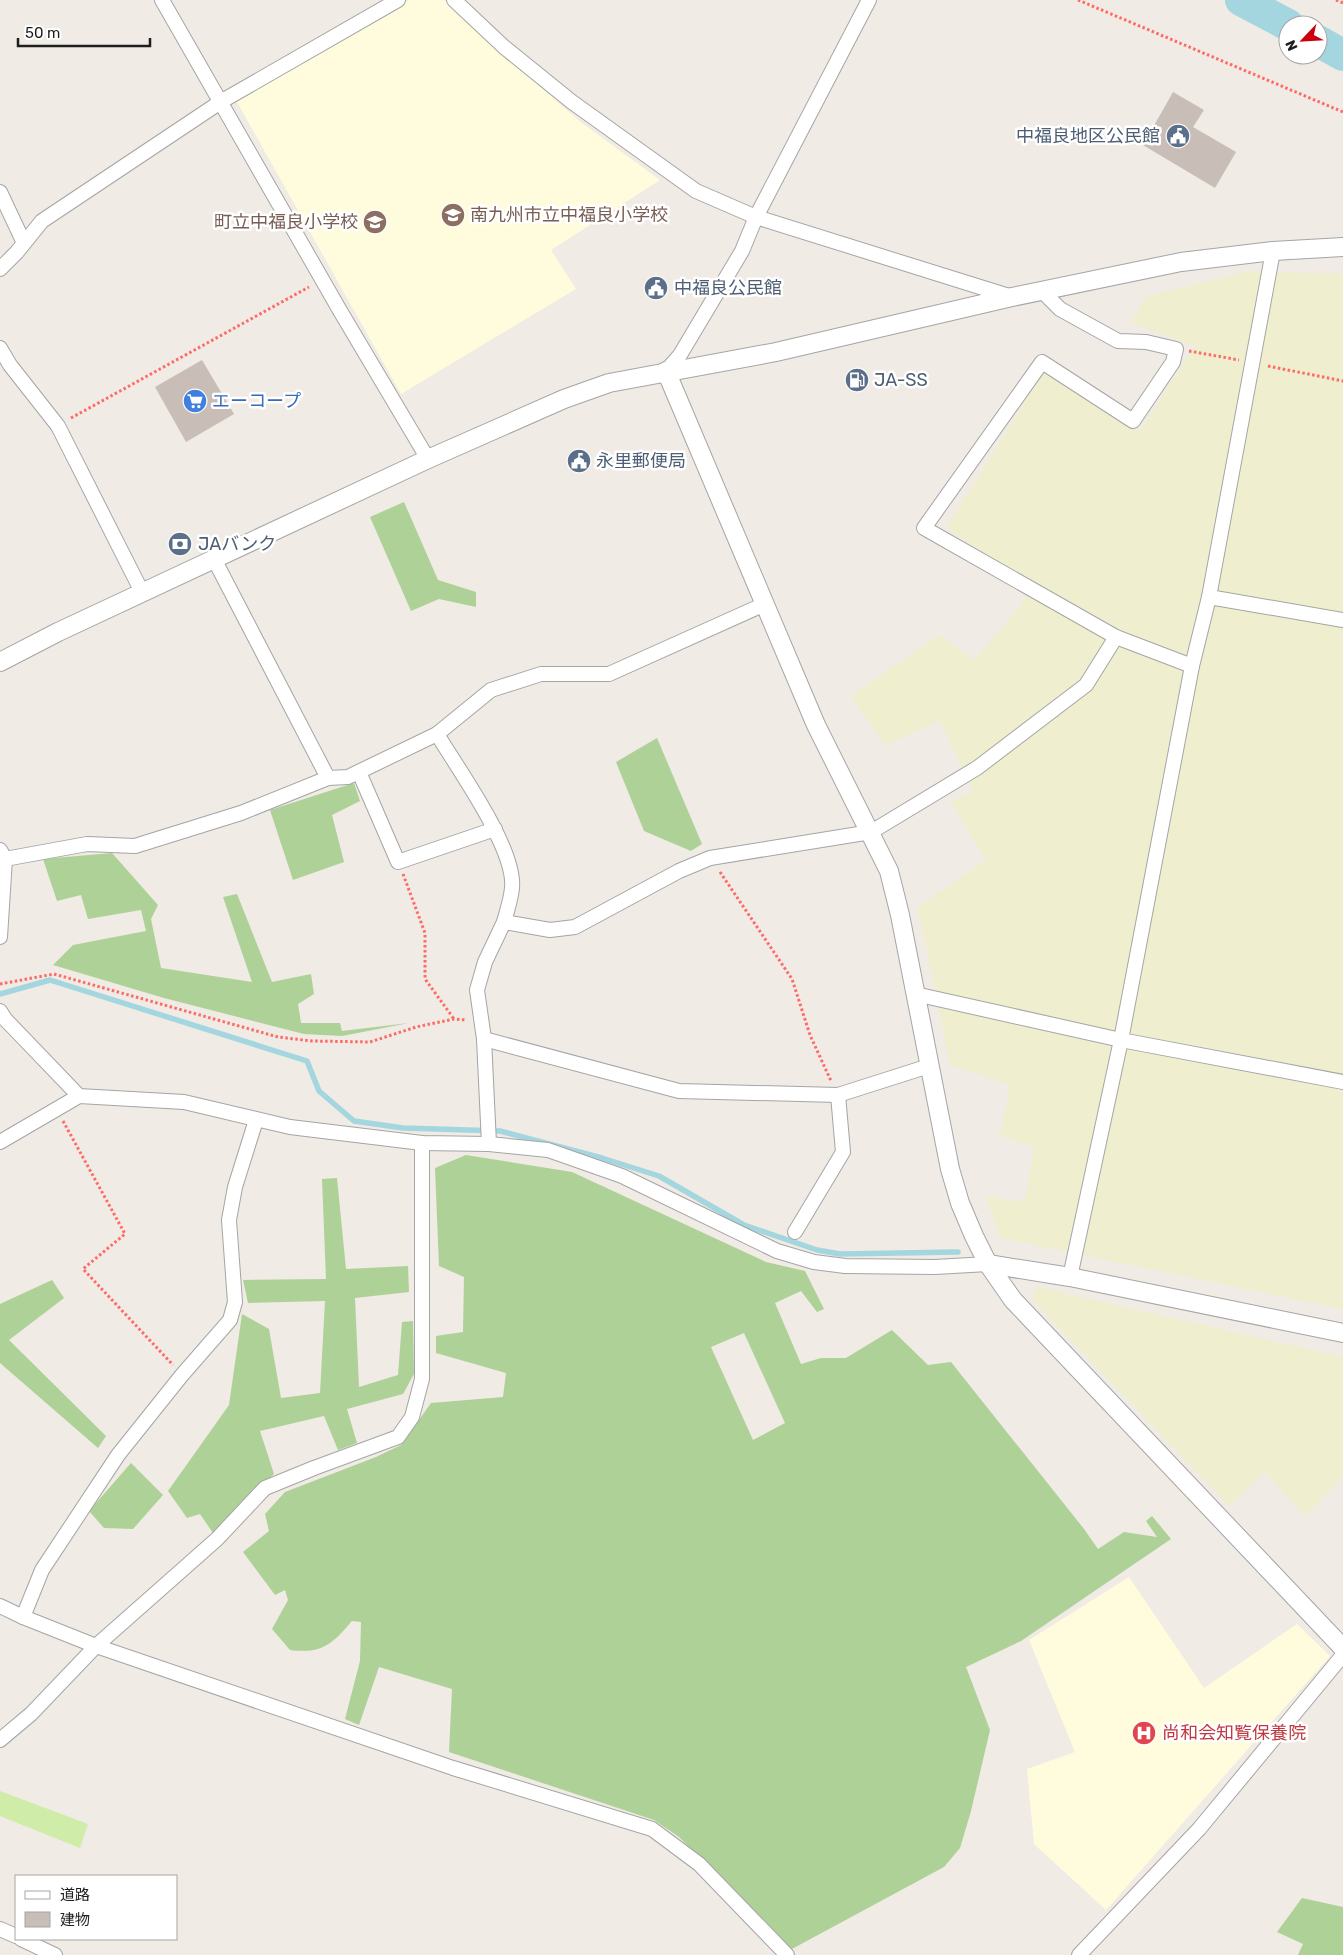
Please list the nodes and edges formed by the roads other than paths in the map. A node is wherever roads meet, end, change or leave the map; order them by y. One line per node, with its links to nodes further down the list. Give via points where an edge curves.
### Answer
1 (162, 0): 5 (street)
2 (398, 0): 5 (street)
3 (454, 0): 7 (street, via 504,48 665,169 696,191)
4 (869, 0): 7 (street)
5 (222, 101): 8 (street, via 42,221); 16 (street)
6 (0, 192): 8 (street)
7 (756, 217): 13 (street); 15 (street, via 742,251 680,355)
8 (24, 243): 11 (street)
9 (1343, 247): 10 (street)
10 (1273, 251): 12 (street, via 1181,262); 19 (street)
11 (0, 269)
12 (1042, 291): 13 (street); 22 (street, via 1060,309 1118,341 1176,348 1173,362 1133,421 1042,362 924,528)
13 (1012, 297): 15 (street, via 776,352)
14 (0, 348): 18 (street, via 58,426)
15 (666, 371): 16 (street, via 591,389); 20 (street)
16 (428, 459): 17 (street)
17 (214, 559): 18 (street); 27 (street)
18 (142, 592): 23 (street)
19 (1209, 597): 21 (street); 24 (street)
20 (765, 604): 25 (street, via 609,674 541,674 491,690); 29 (street, via 816,725)
21 (1343, 620)
22 (1116, 637): 24 (street); 29 (street, via 1086,685 978,768)
23 (0, 662)
24 (1192, 666): 36 (street)
25 (436, 734): 26 (street); 28 (street)
26 (358, 772): 27 (street, via 348,777); 28 (street, via 398,862)
27 (328, 778): 30 (street, via 241,813 135,846 87,844)
28 (495, 829): 31 (street, via 510,867 512,888)
29 (871, 832): 31 (street, via 710,858 679,871 575,927 550,930); 33 (street, via 894,888)
30 (3, 854): 32 (street)
31 (504, 922): 35 (street, via 485,962 477,990)
32 (0, 937)
33 (914, 994): 36 (street); 37 (street)
34 (0, 1011): 40 (street)
35 (484, 1039): 39 (street, via 679,1091); 42 (street)
36 (1121, 1040): 38 (street); 47 (street)
37 (929, 1066): 39 (street); 46 (street, via 952,1178)
38 (1343, 1082)
39 (838, 1095): 45 (street, via 844,1152)
40 (80, 1096): 41 (street, via 184,1102); 43 (street)
41 (256, 1120): 44 (street); 50 (street, via 235,1187 229,1220 235,1302 230,1320 118,1455 42,1570)
42 (489, 1134): 44 (street); 46 (street, via 548,1150 612,1173 777,1251 814,1262 846,1266)
43 (0, 1142)
44 (422, 1143): 51 (street, via 422,1379 412,1417 398,1437 265,1488 217,1539)
45 (795, 1232)
46 (988, 1264): 47 (street); 52 (street, via 1013,1300)
47 (1070, 1277): 48 (street)
48 (1343, 1333)
49 (0, 1606): 50 (street)
50 (22, 1616): 51 (street)
51 (96, 1646): 54 (street, via 31,1714); 59 (street, via 453,1768 652,1829 699,1864)
52 (1343, 1648)
53 (1343, 1654): 60 (street, via 1199,1829)
54 (0, 1740)
55 (0, 1929): 56 (street)
56 (15, 1936)
57 (23, 1940): 58 (street)
58 (56, 1955)
59 (787, 1955)
60 (1079, 1955)

